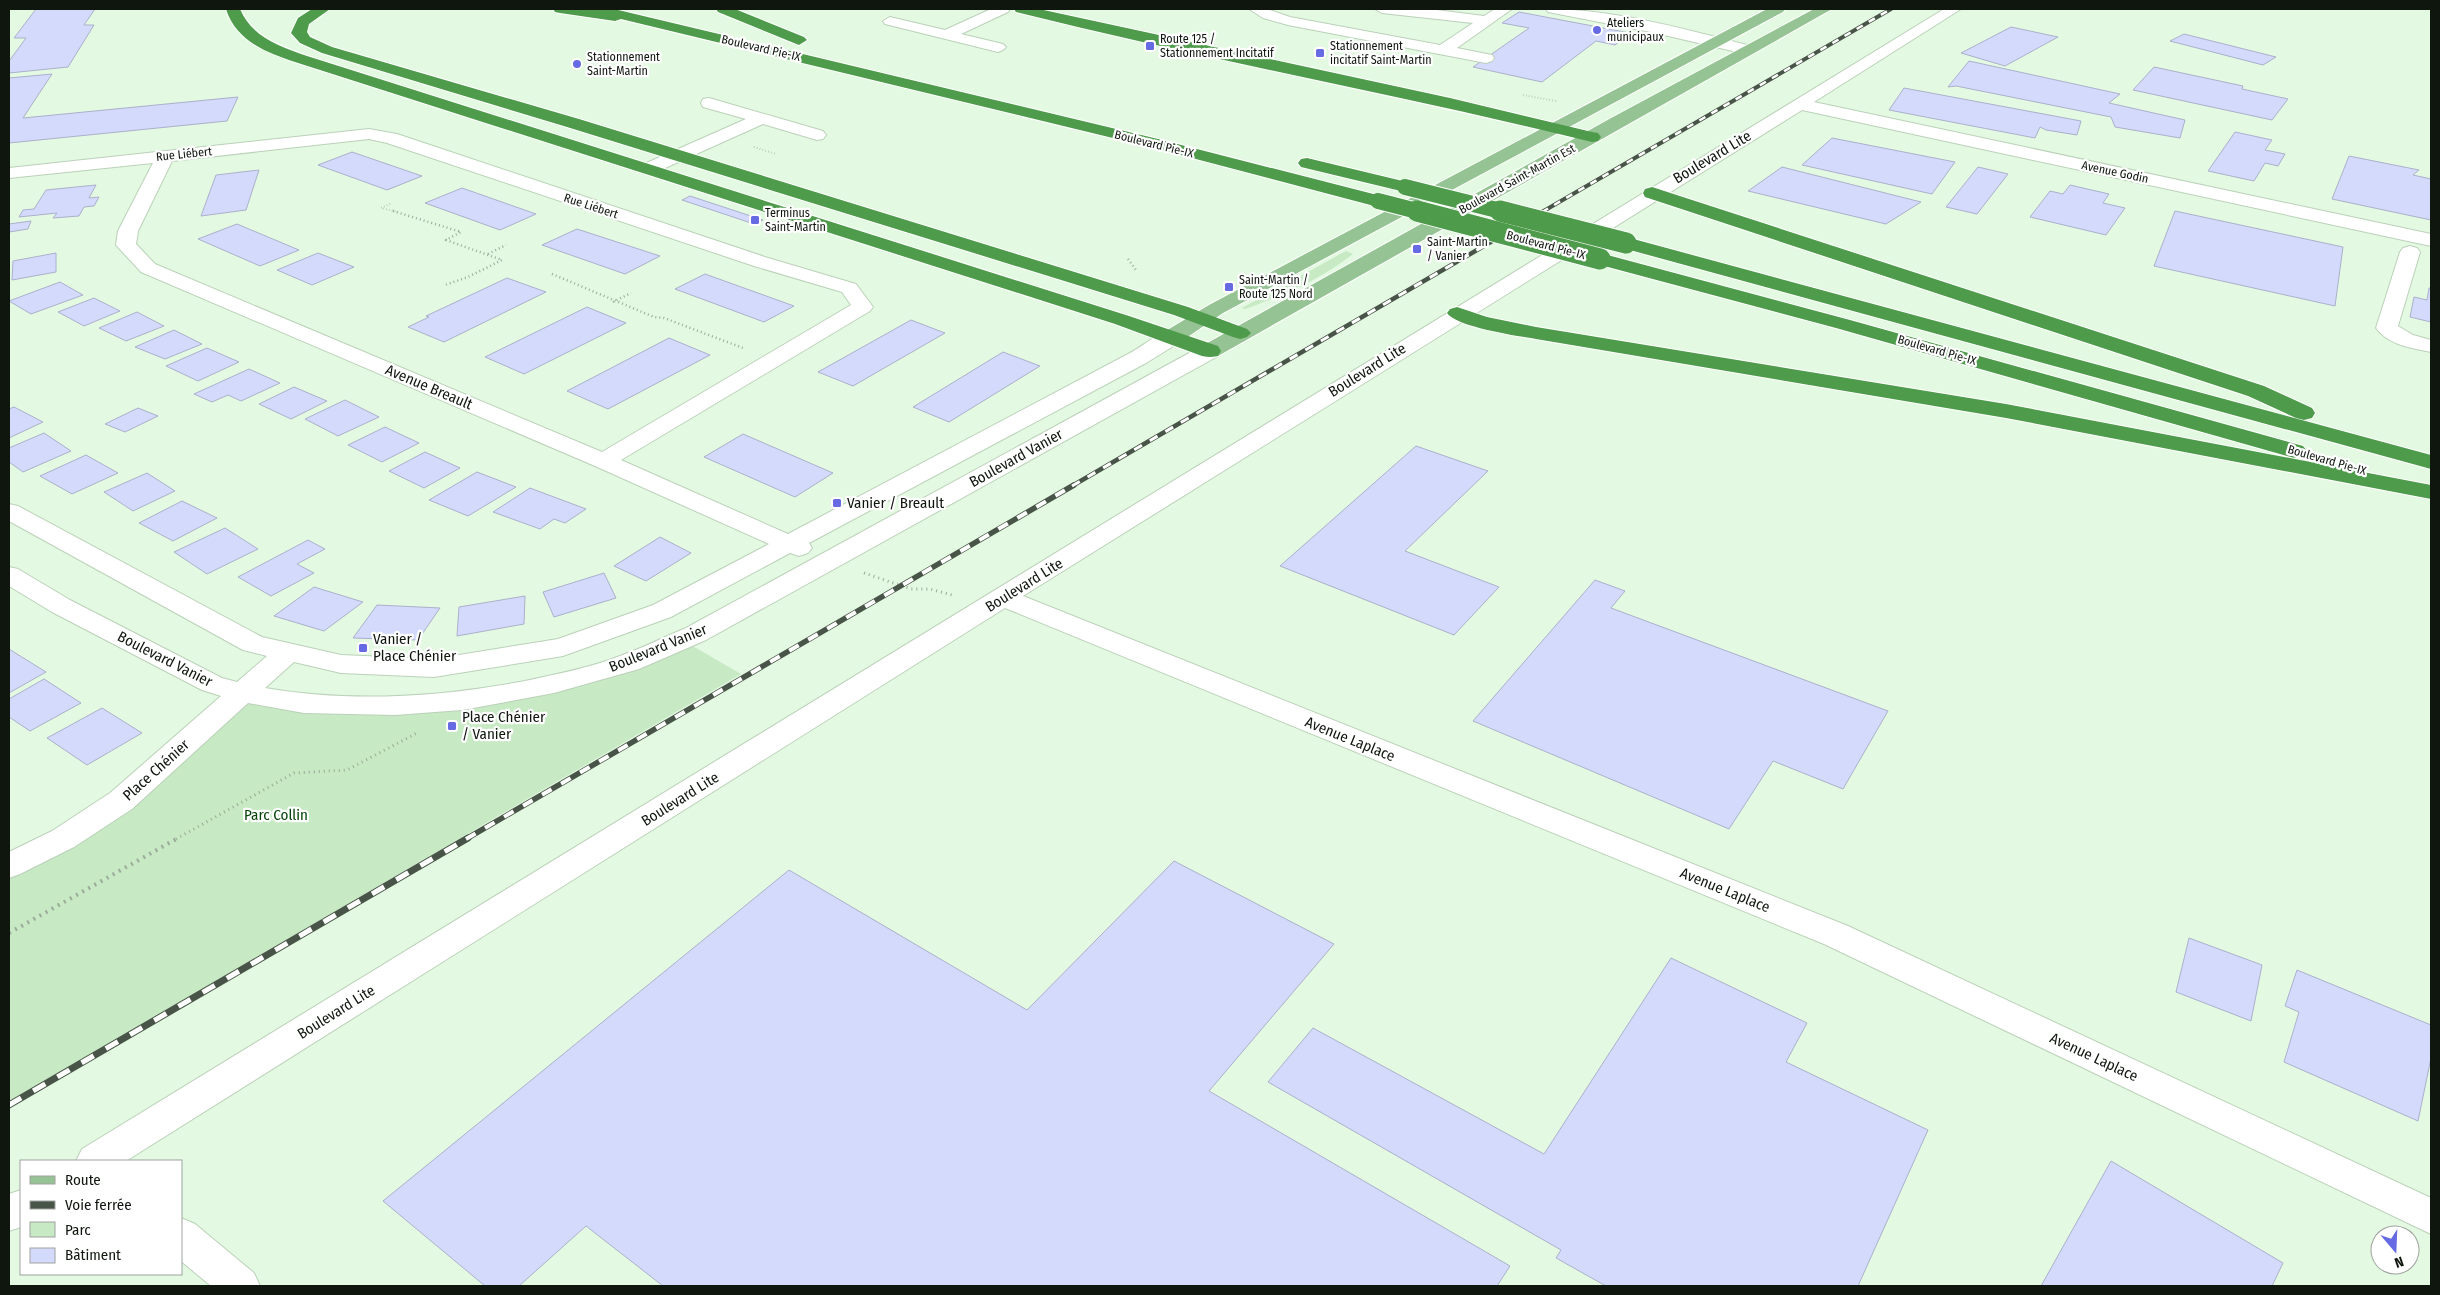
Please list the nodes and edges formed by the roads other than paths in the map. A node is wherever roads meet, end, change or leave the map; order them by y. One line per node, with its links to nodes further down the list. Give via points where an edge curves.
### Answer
1 (233, 9): 38 (highway, via 237,21 249,34 281,52)
2 (323, 9): 36 (highway, via 305,19 299,31 302,38 319,47)
3 (560, 9): 18 (highway)
4 (597, 9): 18 (highway, Boulevard Pie-IX)
5 (723, 9): 20 (highway)
6 (1003, 9): 19 (street)
7 (1021, 9): 32 (highway, via 1290,66)
8 (1256, 9): 25 (street, via 1288,21)
9 (1382, 9): 17 (street)
10 (1505, 9): 17 (street)
11 (1553, 9): 22 (street, via 1651,26)
12 (1778, 9): 22 (main road, Boulevard Saint-Martin Est)
13 (1825, 9): 26 (main road, Boulevard Saint-Martin Est)
14 (1954, 9): 29 (street, Boulevard Lite)
15 (710, 20): 20 (highway, Boulevard Pie-IX)
16 (890, 21): 19 (street)
17 (1487, 21): 25 (street)
18 (653, 22): 52 (highway, Boulevard Pie-IX, bridge, via 1158,144 1600,259)
19 (946, 35): 24 (street)
20 (799, 40): 23 (highway, Boulevard Pie-IX)
21 (1229, 40): 30 (highway)
22 (1716, 42): 26 (street); 30 (main road, Boulevard Saint-Martin Est)
23 (818, 44)
24 (998, 48)
25 (1443, 50): 27 (street)
26 (1750, 50): 33 (main road, Boulevard Saint-Martin Est)
27 (1486, 58)
28 (709, 103): 31 (street)
29 (1799, 104): 40 (street, Boulevard Lite); 41 (street, Avenue Godin)
30 (1575, 118): 32 (main road, Boulevard Saint-Martin Est); 33 (highway)
31 (761, 119): 34 (street); 36 (street)
32 (1556, 128): 33 (highway); 44 (main road, Boulevard Saint-Martin Est)
33 (1601, 132): 45 (main road, Boulevard Saint-Martin Est)
34 (817, 135)
35 (165, 156): 39 (street, Rue Liébert); 50 (street, Avenue Breault, via 127,235 126,245 148,268); 50 (street, Rue Liébert, via 368,134 391,138 761,262 849,288 863,307)
36 (678, 156): 38 (street); 44 (highway)
37 (1290, 159): 49 (highway, Boulevard Pie-IX, bridge, via 1626,244)
38 (648, 169): 46 (highway)
39 (9, 173)
40 (1652, 193): 43 (street, Boulevard Lite); 49 (highway, via 2256,391)
41 (2431, 240)
42 (2410, 252): 47 (street, via 2387,328 2406,340)
43 (1457, 314): 52 (highway, via 1536,334 2006,410); 57 (street, Boulevard Lite)
44 (1201, 318): 45 (highway); 46 (main road, Boulevard Saint-Martin Est)
45 (1240, 333): 48 (main road, Boulevard Saint-Martin Est)
46 (1172, 337): 48 (highway); 54 (street, Boulevard Vanier)
47 (2431, 346)
48 (1210, 351): 55 (street, Boulevard Vanier)
49 (2378, 447): 51 (highway, Boulevard Pie-IX)
50 (603, 461): 54 (street, Avenue Breault)
51 (2431, 462)
52 (2431, 491)
53 (9, 511): 58 (street, Boulevard Vanier, via 253,644)
54 (790, 544): 55 (street, Avenue Breault); 58 (street, Boulevard Vanier, via 662,611 563,647 434,668 341,664)
55 (827, 562): 59 (street, Boulevard Vanier, via 696,634 629,663 554,684 462,701 395,706 304,704)
56 (9, 575): 59 (street, Boulevard Vanier, via 61,606 212,684)
57 (1005, 598): 61 (street, Boulevard Lite); 64 (street, Avenue Laplace, via 1836,935)
58 (288, 652): 59 (street, Place Chénier)
59 (242, 693): 60 (street, Place Chénier, via 121,802 63,839)
60 (9, 866)
61 (96, 1160)
62 (20, 1207): 63 (street)
63 (9, 1214)
64 (2431, 1217)
65 (182, 1237): 66 (street)
66 (240, 1286)

